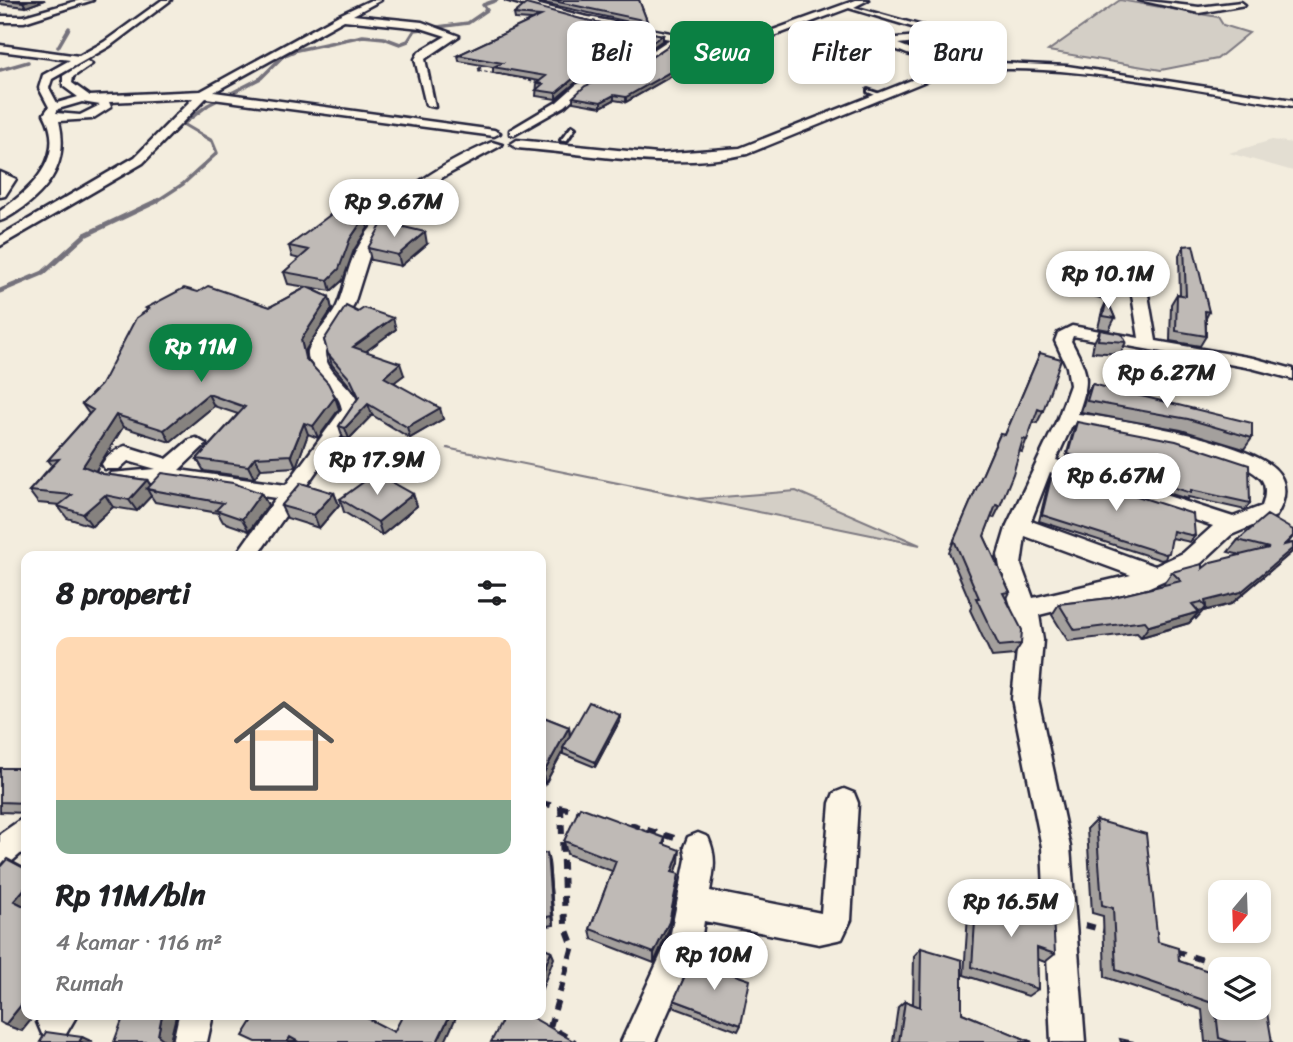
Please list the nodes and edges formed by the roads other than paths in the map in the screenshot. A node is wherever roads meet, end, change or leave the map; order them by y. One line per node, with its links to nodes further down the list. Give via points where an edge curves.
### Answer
1 (72, 0): 8 (street)
2 (167, 0): 18 (street, via 107,44)
3 (181, 0): 19 (street, via 122,45)
4 (377, 0): 11 (street)
5 (510, 0): 15 (street)
6 (864, 0): 14 (street)
7 (1143, 0): 9 (street, via 1199,10)
8 (86, 1): 12 (street, via 24,19)
9 (1241, 5)
10 (853, 9): 13 (street)
11 (342, 17): 25 (street); 28 (street, via 422,25 454,36 420,59)
12 (0, 19)
13 (909, 24)
14 (774, 34)
15 (670, 36)
16 (670, 43): 32 (street, via 640,63 577,89)
17 (3, 51): 18 (street)
18 (78, 58): 19 (street); 29 (street, via 47,77 44,88)
19 (94, 59): 26 (street, via 68,76 67,84)
20 (1007, 64): 22 (street)
21 (909, 80): 23 (street)
22 (1236, 92): 24 (street); 27 (street)
23 (875, 93): 32 (street, via 743,151 716,157 646,159); 35 (street, via 735,144 708,149 649,150)
24 (1293, 93)
25 (199, 97): 26 (street); 30 (street); 34 (street); 39 (street, via 133,164)
26 (94, 99): 29 (street); 30 (street, via 107,105)
27 (1293, 103)
28 (432, 105)
29 (53, 112): 30 (street, via 69,118); 33 (street)
30 (95, 113): 33 (street)
31 (572, 128): 35 (lane)
32 (518, 137): 34 (street); 35 (street)
33 (60, 139): 38 (street, via 46,183)
34 (493, 140): 48 (street, via 405,201 372,237 359,260 344,307 317,350 318,362 347,395 351,409)
35 (564, 140)
36 (0, 176): 37 (street, via 10,179)
37 (0, 193)
38 (0, 216)
39 (0, 242)
40 (1138, 283): 41 (street)
41 (1149, 346): 42 (street); 43 (street, via 1080,330 1066,333 1063,341 1079,385)
42 (1293, 374)
43 (1067, 419): 45 (street, via 1060,425); 50 (street, via 1216,451 1260,467 1274,483 1274,505 1258,517)
44 (196, 444): 47 (street)
45 (1046, 464): 49 (street); 50 (street)
46 (115, 471): 47 (street)
47 (166, 471): 48 (street)
48 (290, 493): 51 (street)
49 (1018, 525): 52 (street); 53 (street, via 1009,562)
50 (1234, 525): 52 (street, via 1191,559)
51 (249, 551)
52 (1156, 575): 53 (street, via 1099,594)
53 (1027, 609): 62 (street, via 1032,645 1026,709 1052,814)
54 (844, 803): 58 (street, via 836,920 831,928)
55 (21, 834): 57 (street)
56 (698, 847): 58 (street, via 701,859)
57 (0, 853)
58 (693, 902): 61 (street, via 686,935)
59 (196, 1020): 60 (street)
60 (190, 1042)
61 (638, 1042)
62 (1069, 1042)

